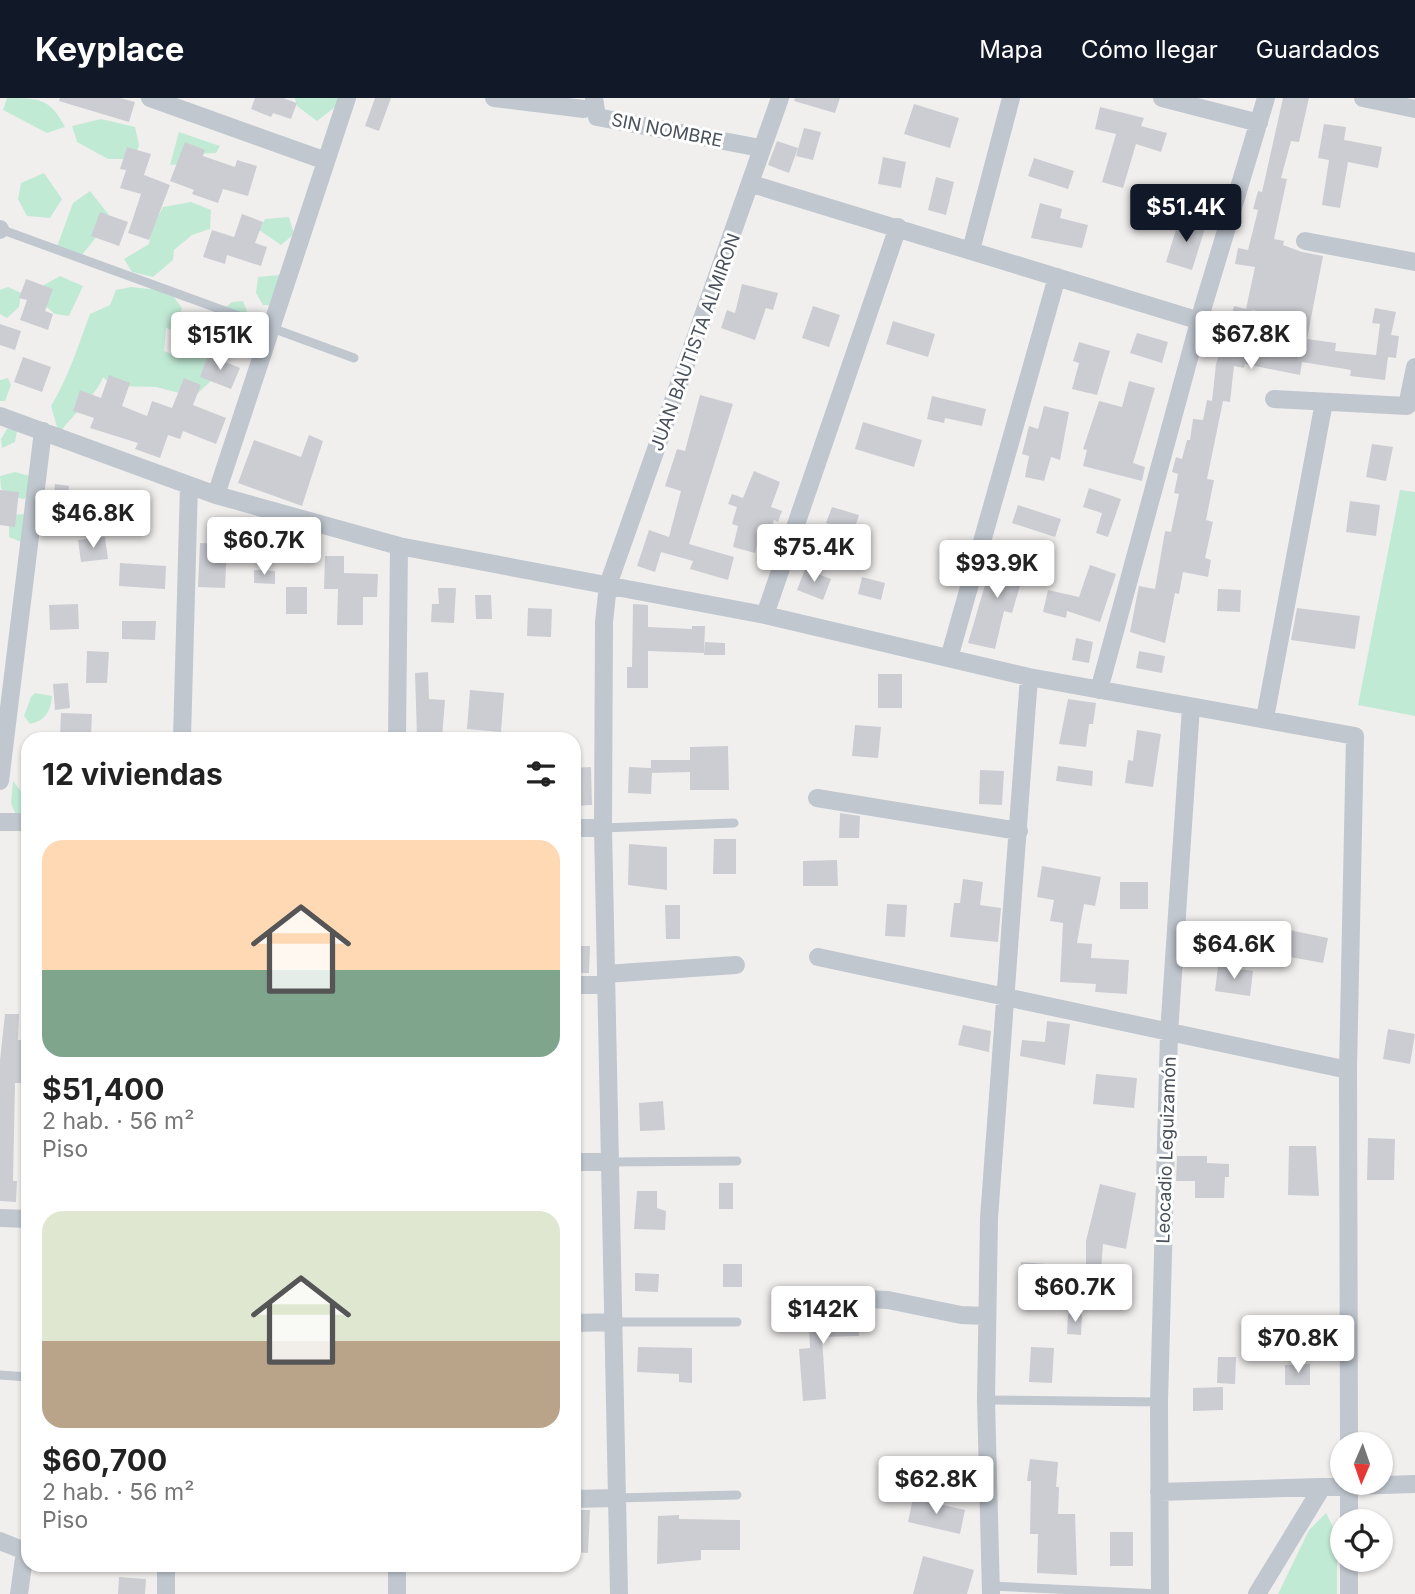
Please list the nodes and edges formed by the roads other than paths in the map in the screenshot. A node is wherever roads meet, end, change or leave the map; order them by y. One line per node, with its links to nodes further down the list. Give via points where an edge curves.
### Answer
1 (150, 98): 13 (street)
2 (346, 98): 13 (street)
3 (494, 98): 9 (street)
4 (780, 98): 14 (street, JUAN BAUTISTA ALMIRON)
5 (1011, 98): 18 (street)
6 (1162, 98): 11 (street)
7 (1266, 98): 11 (street)
8 (1363, 98): 10 (street)
9 (589, 103): 12 (street, SIN NOMBRE, via 597,117)
10 (1415, 109)
11 (1259, 123): 21 (street)
12 (755, 147)
13 (326, 161): 22 (street)
14 (752, 184): 15 (street); 32 (street, JUAN BAUTISTA ALMIRON)
15 (898, 227): 18 (street); 33 (street)
16 (0, 230): 22 (lane)
17 (1305, 241): 19 (street)
18 (971, 250): 20 (street)
19 (1415, 262)
20 (1057, 277): 21 (street); 34 (street)
21 (1200, 321): 36 (street)
22 (271, 328): 23 (lane); 30 (street)
23 (354, 358)
24 (1415, 367): 26 (street, via 1407,406)
25 (1274, 399): 26 (street)
26 (1325, 402): 38 (street)
27 (0, 416): 28 (street)
28 (43, 431): 29 (street); 41 (street)
29 (189, 485): 30 (street); 39 (street)
30 (216, 495): 31 (street)
31 (399, 546): 32 (street); 40 (street)
32 (608, 585): 33 (street); 47 (street, JUAN BAUTISTA ALMIRON)
33 (765, 615): 34 (street)
34 (949, 658): 35 (street)
35 (1029, 677): 36 (street); 48 (street)
36 (1099, 690): 37 (street)
37 (1191, 707): 38 (street); 54 (street, Leocadio Leguizamón)
38 (1265, 718): 55 (street, via 1355,736)
39 (182, 732)
40 (397, 732)
41 (0, 781)
42 (817, 798): 48 (street)
43 (0, 822): 44 (street)
44 (21, 822)
45 (734, 823): 47 (lane)
46 (581, 828): 47 (street)
47 (603, 828): 51 (street, JUAN BAUTISTA ALMIRON)
48 (1019, 831): 53 (street)
49 (818, 957): 53 (street)
50 (736, 965): 51 (street)
51 (606, 979): 52 (street); 58 (street, JUAN BAUTISTA ALMIRON)
52 (581, 984)
53 (1007, 1000): 54 (street); 62 (street, via 989,1218)
54 (1169, 1033): 55 (street); 69 (street, Leocadio Leguizamón)
55 (1348, 1070): 70 (street)
56 (737, 1161): 58 (lane)
57 (581, 1162): 58 (street)
58 (610, 1162): 63 (street, JUAN BAUTISTA ALMIRON)
59 (0, 1218): 60 (street)
60 (21, 1219)
61 (826, 1297): 62 (street, via 888,1300)
62 (986, 1316): 68 (street)
63 (615, 1322): 64 (lane); 65 (street); 77 (street, JUAN BAUTISTA ALMIRON)
64 (737, 1322)
65 (581, 1323)
66 (0, 1374): 67 (lane)
67 (21, 1376)
68 (986, 1400): 69 (lane); 85 (street)
69 (1159, 1402): 75 (street, Leocadio Leguizamón)
70 (1349, 1432)
71 (1393, 1484): 72 (street)
72 (1415, 1484)
73 (1330, 1488): 74 (street)
74 (1321, 1489): 75 (street); 91 (street)
75 (1159, 1492): 90 (street, Leocadio Leguizamón)
76 (737, 1495): 77 (lane)
77 (616, 1498): 78 (street); 89 (street, JUAN BAUTISTA ALMIRON)
78 (581, 1499)
79 (0, 1541): 80 (street)
80 (21, 1549)
81 (22, 1572): 86 (street)
82 (166, 1572): 87 (street)
83 (397, 1572): 88 (street)
84 (1349, 1572): 92 (street)
85 (991, 1590): 90 (lane)
86 (19, 1594)
87 (166, 1594)
88 (397, 1594)
89 (619, 1594)
90 (1160, 1594)
91 (1257, 1594)
92 (1349, 1594)

